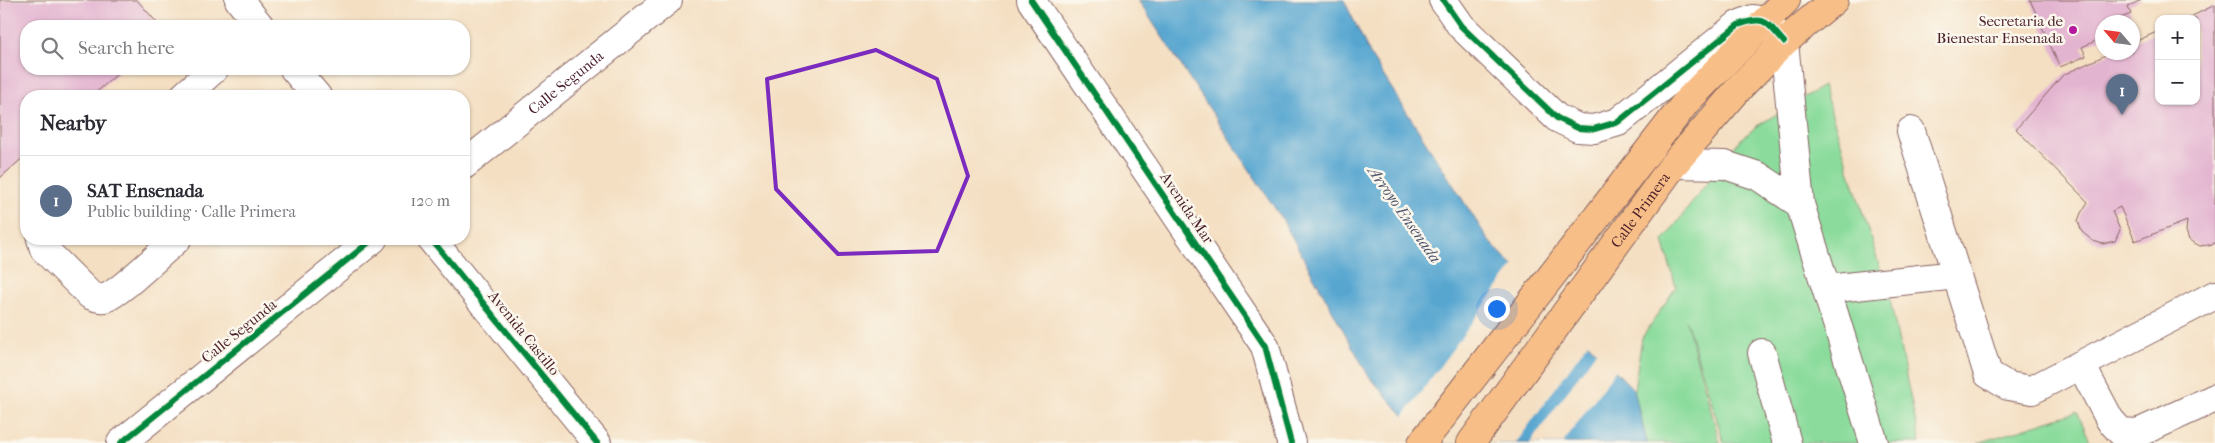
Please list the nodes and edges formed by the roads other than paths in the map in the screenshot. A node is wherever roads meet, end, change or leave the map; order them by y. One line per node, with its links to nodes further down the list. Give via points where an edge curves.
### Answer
1 (239, 0): 7 (street)
2 (668, 0): 15 (street, Calle Segunda)
3 (1031, 0): 30 (street, Avenida Mar, via 1266,346)
4 (1443, 0): 8 (street, via 1461,26 1557,118 1578,128 1594,129 1618,122 1738,25 1754,19)
5 (1786, 0): 8 (main road, Calle Primera)
6 (1834, 0): 9 (main road, Calle Primera)
7 (255, 20)
8 (1765, 21): 9 (street); 31 (main road, Calle Primera, via 1686,101)
9 (1784, 42): 16 (main road, Calle Primera); 17 (street)
10 (207, 75): 12 (street)
11 (299, 75): 13 (street)
12 (191, 90)
13 (312, 90)
14 (1911, 131): 22 (street)
15 (470, 160)
16 (1674, 164): 17 (street, via 1725,165 1758,176); 32 (main road, Calle Primera)
17 (1800, 204): 23 (street)
18 (43, 245): 19 (street, via 90,295 106,298)
19 (170, 245)
20 (366, 245): 28 (street, Calle Segunda)
21 (436, 245): 29 (street, Avenida Castillo)
22 (1957, 275): 23 (street); 26 (street, via 1988,374 2008,386 2032,390)
23 (1827, 290): 34 (street)
24 (2215, 295): 26 (street)
25 (1762, 353): 33 (street)
26 (2081, 365): 27 (street, via 2110,420 2121,432 2138,433)
27 (2215, 398)
28 (121, 443)
29 (597, 443)
30 (1291, 443)
31 (1422, 443)
32 (1470, 443)
33 (1787, 443)
34 (1874, 443)

